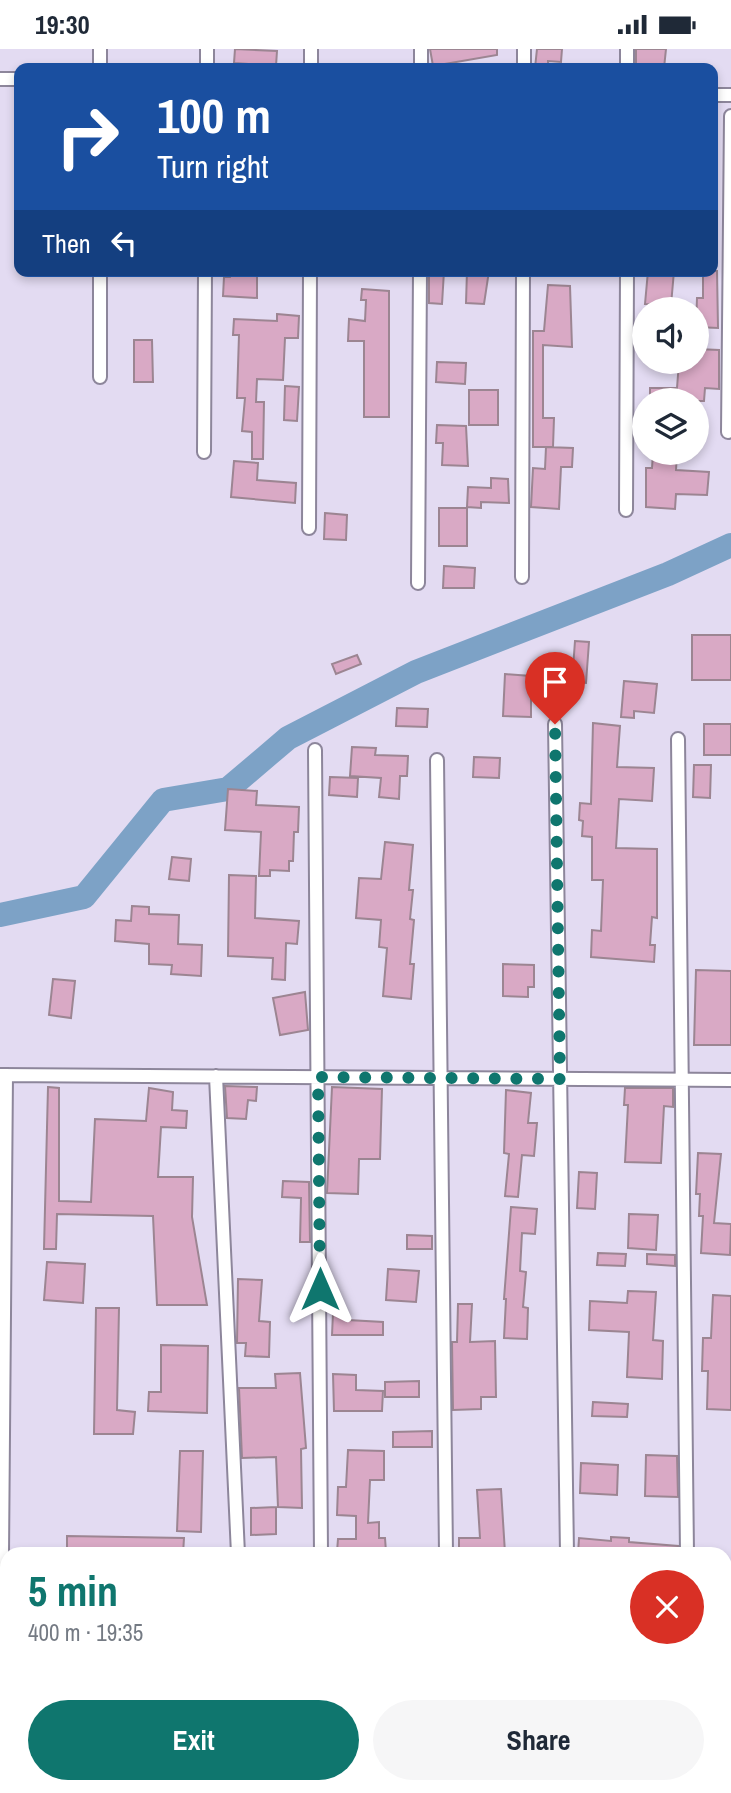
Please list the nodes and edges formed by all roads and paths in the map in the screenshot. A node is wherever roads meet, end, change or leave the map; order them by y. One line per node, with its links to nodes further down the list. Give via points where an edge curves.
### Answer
1 (731, 116): 9 (street)
2 (100, 277): 8 (street)
3 (205, 277): 10 (street)
4 (310, 277): 12 (street)
5 (420, 277): 14 (street)
6 (523, 277): 13 (street)
7 (626, 277): 11 (street)
8 (100, 377)
9 (728, 432)
10 (204, 452)
11 (626, 510)
12 (309, 528)
13 (522, 577)
14 (418, 583)
15 (555, 724): 23 (street)
16 (678, 739): 24 (street)
17 (315, 750): 21 (street)
18 (437, 760): 22 (street)
19 (3, 1075): 20 (street); 26 (street)
20 (216, 1076): 21 (street); 27 (street)
21 (318, 1077): 22 (street); 28 (street)
22 (441, 1078): 23 (street); 29 (street)
23 (560, 1079): 24 (street); 30 (street)
24 (681, 1080): 25 (street); 31 (street)
25 (731, 1080)
26 (2, 1547)
27 (238, 1547)
28 (321, 1547)
29 (446, 1547)
30 (567, 1547)
31 (687, 1547)

